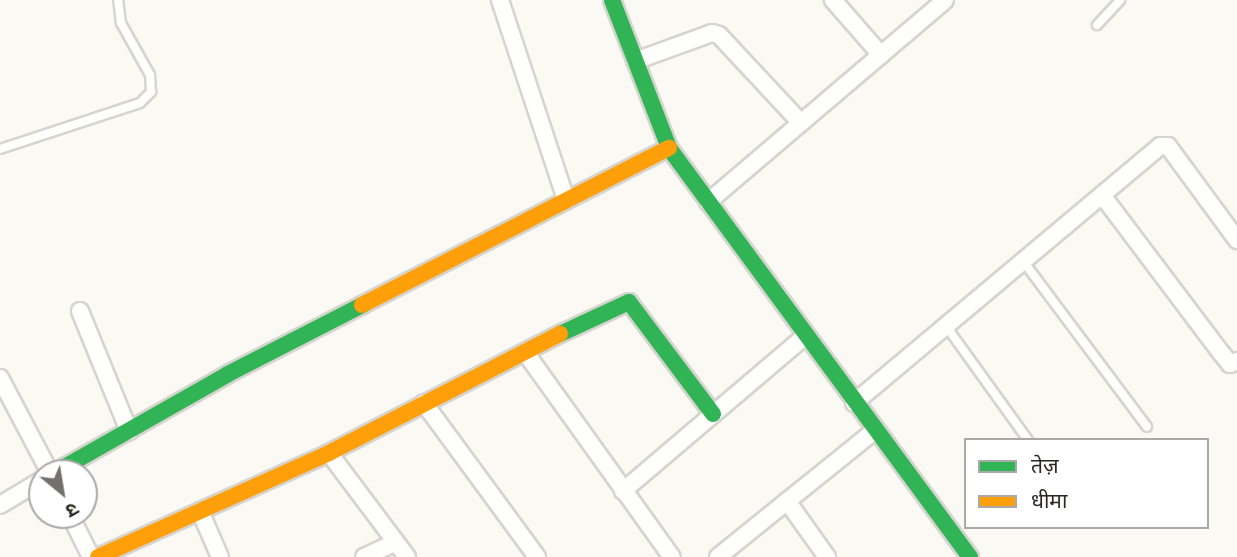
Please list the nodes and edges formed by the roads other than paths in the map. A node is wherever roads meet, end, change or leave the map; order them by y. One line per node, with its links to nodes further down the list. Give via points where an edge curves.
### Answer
1 (118, 0): 12 (lane, via 121,23 150,75 151,92 140,103)
2 (500, 0): 14 (street)
3 (612, 0): 9 (street)
4 (833, 0): 8 (street)
5 (945, 0): 8 (street)
6 (1120, 0): 7 (lane)
7 (1097, 25)
8 (881, 55): 10 (street)
9 (635, 61): 10 (street, via 719,35); 11 (street)
10 (801, 123): 15 (street)
11 (669, 148): 14 (street); 15 (street)
12 (0, 149)
13 (1102, 195): 16 (street, via 1164,145); 17 (street); 22 (street, via 1222,354 1230,363)
14 (566, 199): 28 (street, via 228,374)
15 (708, 202): 20 (street)
16 (1235, 232)
17 (1023, 261): 19 (street); 27 (lane)
18 (80, 312): 28 (street)
19 (946, 326): 25 (street); 30 (lane)
20 (806, 336): 25 (street); 26 (street)
21 (525, 352): 24 (street); 26 (street, via 627,301); 35 (street)
22 (1237, 362)
23 (0, 378): 32 (street)
24 (424, 402): 31 (street); 46 (street)
25 (854, 403): 29 (street)
26 (713, 414): 35 (street)
27 (1147, 427)
28 (129, 431): 33 (street)
29 (874, 431): 36 (street); 50 (street)
30 (1027, 438)
31 (329, 453): 38 (street); 40 (street)
32 (44, 459)
33 (78, 459)
34 (28, 489): 37 (street)
35 (623, 491): 47 (street)
36 (787, 501): 48 (street); 49 (street)
37 (0, 506)
38 (200, 511): 42 (street); 43 (street)
39 (77, 529): 41 (street)
40 (396, 542): 44 (street); 45 (street)
41 (91, 557)
42 (98, 557)
43 (220, 557)
44 (364, 557)
45 (407, 557)
46 (537, 557)
47 (672, 557)
48 (718, 557)
49 (827, 557)
50 (970, 557)

